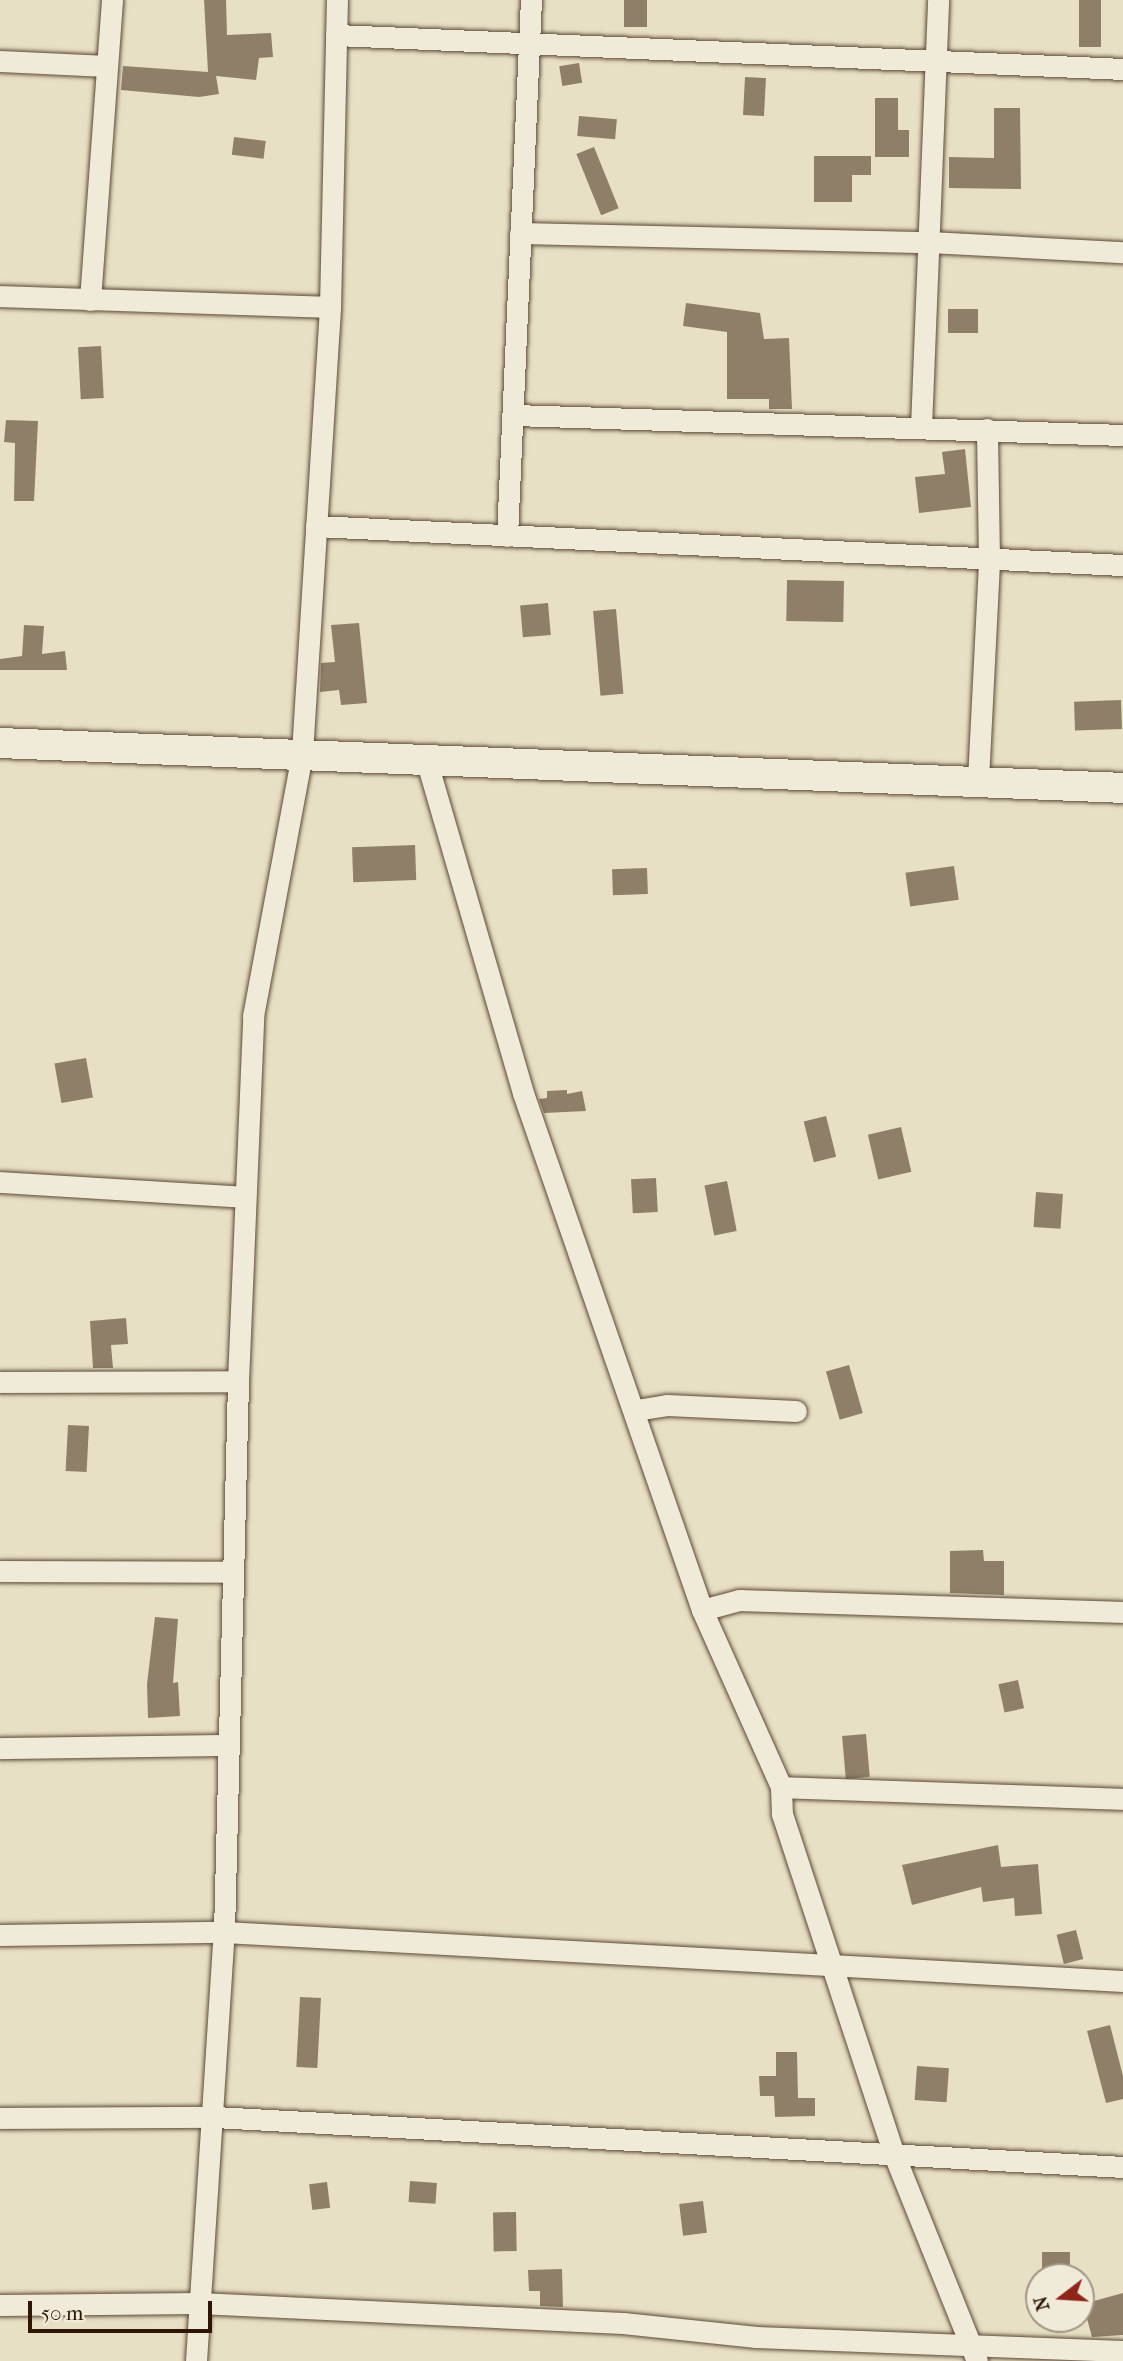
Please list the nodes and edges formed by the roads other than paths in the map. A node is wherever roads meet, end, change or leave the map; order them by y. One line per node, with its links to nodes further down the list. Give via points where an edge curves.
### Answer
1 (111, 0): 9 (street)
2 (337, 0): 5 (street)
3 (531, 0): 6 (street)
4 (938, 0): 8 (street)
5 (337, 35): 6 (street); 16 (street)
6 (528, 45): 8 (street); 11 (street)
7 (0, 61): 9 (street)
8 (936, 63): 10 (street); 12 (street)
9 (107, 66): 15 (street)
10 (1123, 69)
11 (520, 233): 12 (street); 17 (street)
12 (929, 242): 13 (street); 18 (street)
13 (1123, 252)
14 (0, 296): 15 (street)
15 (90, 300): 16 (street)
16 (330, 307): 21 (street)
17 (514, 415): 18 (street); 22 (street)
18 (921, 427): 19 (street)
19 (987, 429): 20 (street); 23 (street)
20 (1123, 435)
21 (316, 526): 22 (street); 26 (street)
22 (508, 536): 23 (street)
23 (989, 560): 24 (street); 28 (street)
24 (1123, 565)
25 (0, 743): 26 (main road)
26 (302, 753): 27 (main road); 31 (street, via 253,1016)
27 (426, 759): 28 (main road); 34 (street, via 523,1093)
28 (978, 780): 29 (main road)
29 (1123, 788)
30 (0, 1182): 31 (street)
31 (245, 1196): 32 (street)
32 (238, 1381): 33 (street); 37 (street)
33 (0, 1382)
34 (636, 1410): 35 (street, via 667,1405); 38 (street)
35 (796, 1411)
36 (0, 1571): 37 (street)
37 (233, 1573): 40 (street)
38 (702, 1610): 39 (street, via 740,1600); 42 (street)
39 (1123, 1612)
40 (229, 1745): 41 (street); 44 (street)
41 (0, 1748)
42 (781, 1787): 43 (street); 46 (street, via 782,1814)
43 (1123, 1798)
44 (224, 1931): 45 (street); 46 (street); 49 (street)
45 (0, 1935)
46 (832, 1968): 47 (street); 50 (street)
47 (1123, 1980)
48 (0, 2118): 49 (street)
49 (215, 2118): 50 (street); 52 (street)
50 (892, 2152): 51 (street); 55 (street)
51 (1123, 2167)
52 (199, 2303): 53 (street); 55 (street, via 623,2323); 56 (street)
53 (0, 2305)
54 (1123, 2351): 55 (street)
55 (974, 2352)
56 (196, 2361)

